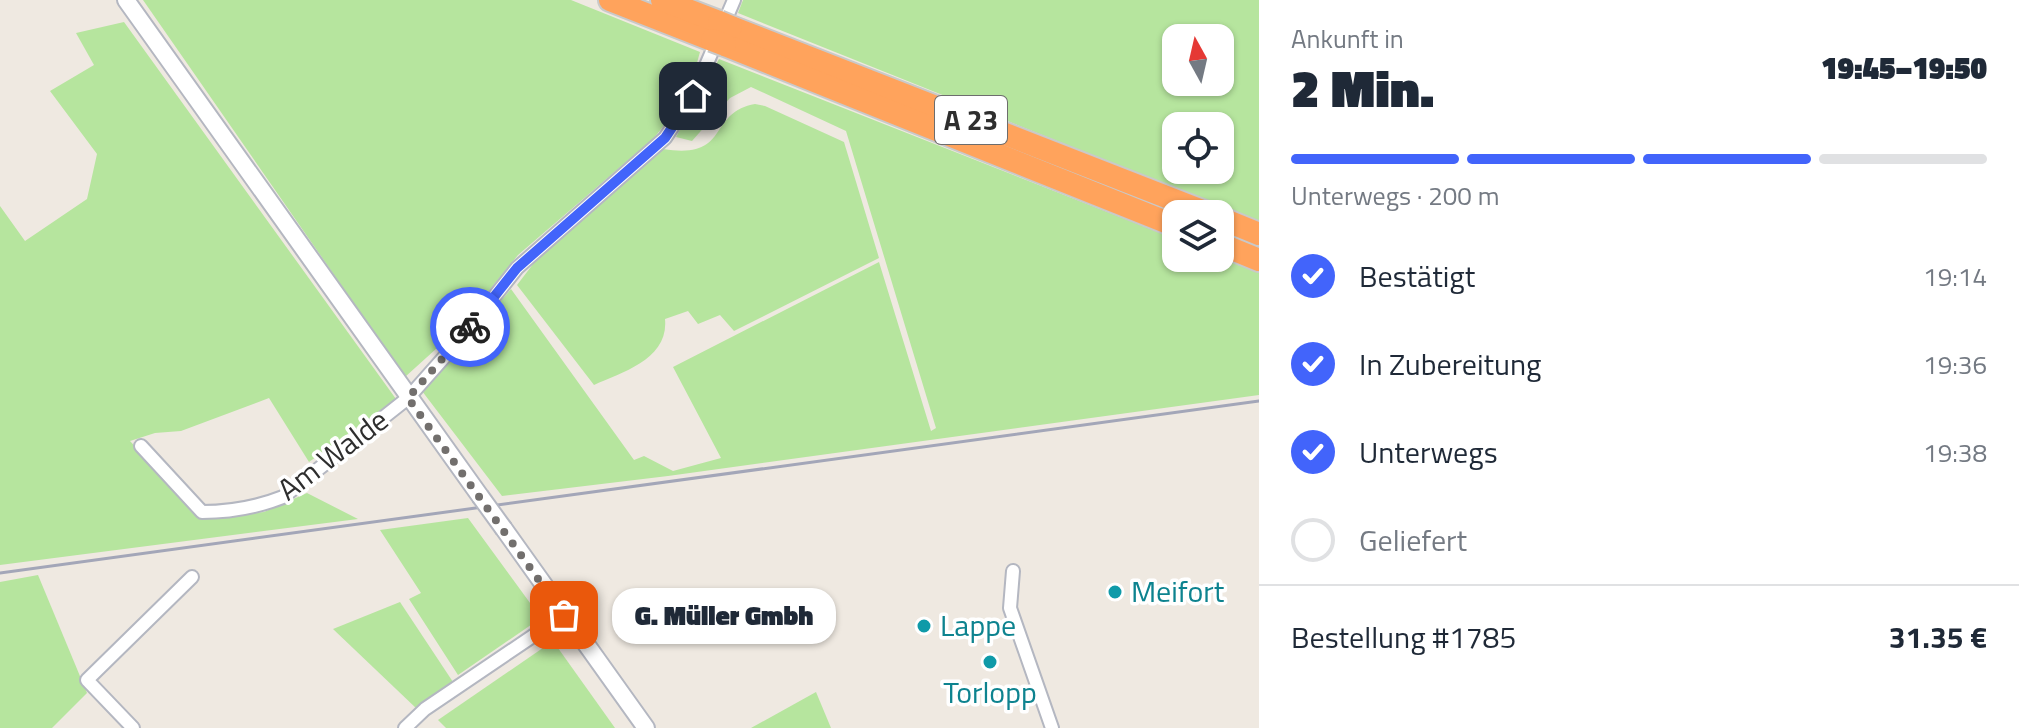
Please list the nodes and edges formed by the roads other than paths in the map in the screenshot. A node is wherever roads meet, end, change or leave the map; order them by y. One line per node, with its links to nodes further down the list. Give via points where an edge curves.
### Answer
1 (126, 0): 12 (main road)
2 (610, 0): 5 (highway, A 23)
3 (662, 0): 5 (highway, A 23)
4 (734, 0): 12 (street, Am Walde, via 693,96 670,132 517,268)
5 (722, 33): 6 (highway, A 23); 7 (highway, A 23)
6 (1172, 200)
7 (1162, 220)
8 (1234, 224): 9 (highway)
9 (1259, 234)
10 (1234, 250): 11 (highway)
11 (1259, 260)
12 (408, 398): 13 (street, Am Walde, via 283,497 232,512 202,512); 16 (main road, bridge)
13 (141, 446)
14 (1013, 571): 20 (street, via 1010,608)
15 (192, 577): 17 (street, via 87,680)
16 (564, 615): 18 (street); 19 (main road)
17 (133, 728)
18 (405, 728)
19 (646, 728)
20 (1052, 728)

